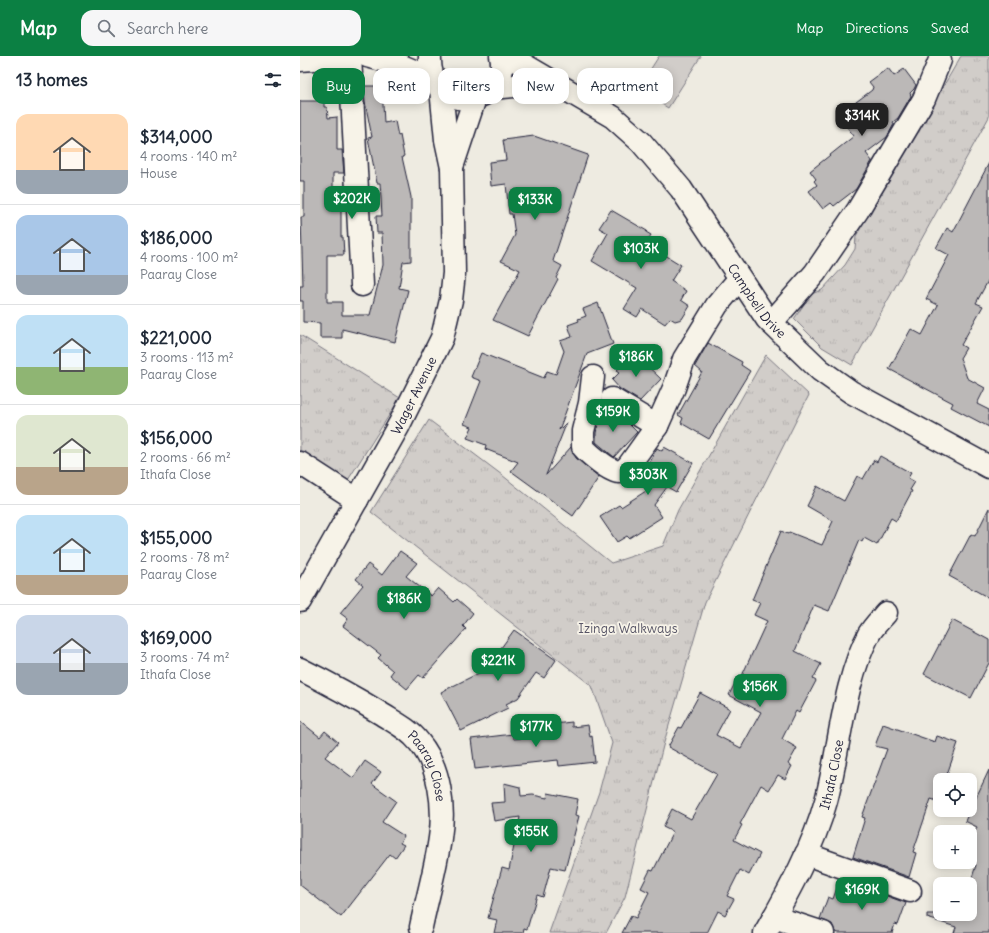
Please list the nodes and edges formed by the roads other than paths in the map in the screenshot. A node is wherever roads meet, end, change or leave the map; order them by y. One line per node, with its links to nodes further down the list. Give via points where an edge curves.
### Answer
1 (351, 56): 6 (street); 15 (street)
2 (368, 56): 10 (street, via 397,64)
3 (430, 56): 10 (street, via 429,68)
4 (501, 56): 8 (street)
5 (509, 56): 9 (street, Campbell Drive)
6 (300, 60)
7 (940, 60): 16 (street, via 924,99 858,210 815,273)
8 (501, 68)
9 (529, 68)
10 (437, 84): 13 (street)
11 (569, 92): 14 (street, Campbell Drive, via 613,118 641,142 664,167)
12 (479, 104): 13 (street)
13 (452, 168): 22 (street, Wager Avenue, via 454,273 442,338 399,425)
14 (739, 279): 16 (street, Campbell Drive); 19 (street, via 717,305 684,358)
15 (362, 285)
16 (771, 323): 21 (street, Campbell Drive, via 820,370 851,392)
17 (593, 377): 19 (street, via 582,441 586,451 596,459 612,470 624,470)
18 (612, 399): 19 (street)
19 (657, 426)
20 (300, 463): 22 (street)
21 (989, 467)
22 (357, 500): 23 (street, Wager Avenue)
23 (300, 600)
24 (886, 613): 26 (street, Ithafa Close, via 870,633 860,653 852,678 825,803)
25 (300, 669): 29 (street, Paaray Close, via 342,689 408,730 429,758 439,783 442,805 440,837)
26 (806, 854): 27 (street); 28 (street, Ithafa Close, via 792,887)
27 (910, 892)
28 (770, 925): 30 (street)
29 (421, 927)
30 (822, 933)

